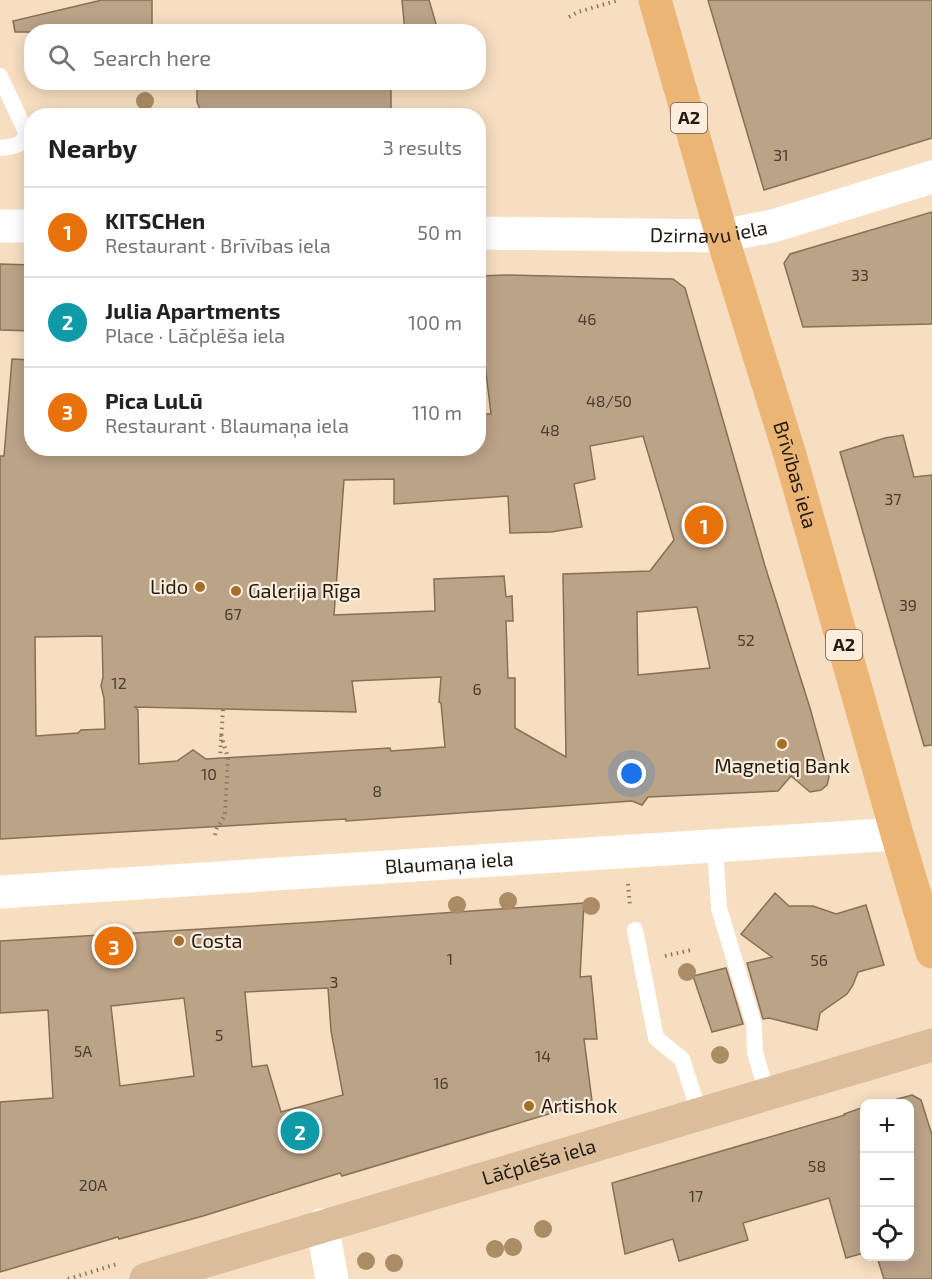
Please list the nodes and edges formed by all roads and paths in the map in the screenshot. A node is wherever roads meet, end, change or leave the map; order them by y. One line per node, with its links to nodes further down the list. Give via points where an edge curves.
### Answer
1 (619, 0): 3 (path)
2 (655, 0): 12 (highway, Brīvības iela / A2)
3 (569, 17)
4 (0, 76): 5 (lane)
5 (24, 128)
6 (24, 140): 7 (lane, via 20,145)
7 (0, 148)
8 (932, 177): 12 (street, Dzirnavu iela, via 773,226)
9 (0, 226): 10 (street)
10 (24, 226)
11 (486, 233): 12 (street, Dzirnavu iela)
12 (722, 236): 16 (highway, Brīvības iela / A2, via 790,456)
13 (223, 709): 14 (path)
14 (221, 735): 15 (path); 17 (path, via 228,758 225,815)
15 (220, 759)
16 (897, 834): 18 (street, Blaumaņa iela); 22 (highway, Brīvības iela / A2)
17 (215, 835)
18 (715, 847): 19 (street, Blaumaņa iela); 25 (lane, via 719,908 754,1024 755,1052)
19 (0, 892)
20 (634, 930): 26 (lane, via 656,1038 682,1059)
21 (691, 950): 23 (path)
22 (932, 952)
23 (676, 954)
24 (932, 1045): 25 (main road, Lāčplēša iela)
25 (768, 1094): 26 (main road, Lāčplēša iela)
26 (700, 1115): 27 (main road, Lāčplēša iela)
27 (322, 1225): 28 (main road, Lāčplēša iela); 29 (street)
28 (146, 1279)
29 (332, 1279)

